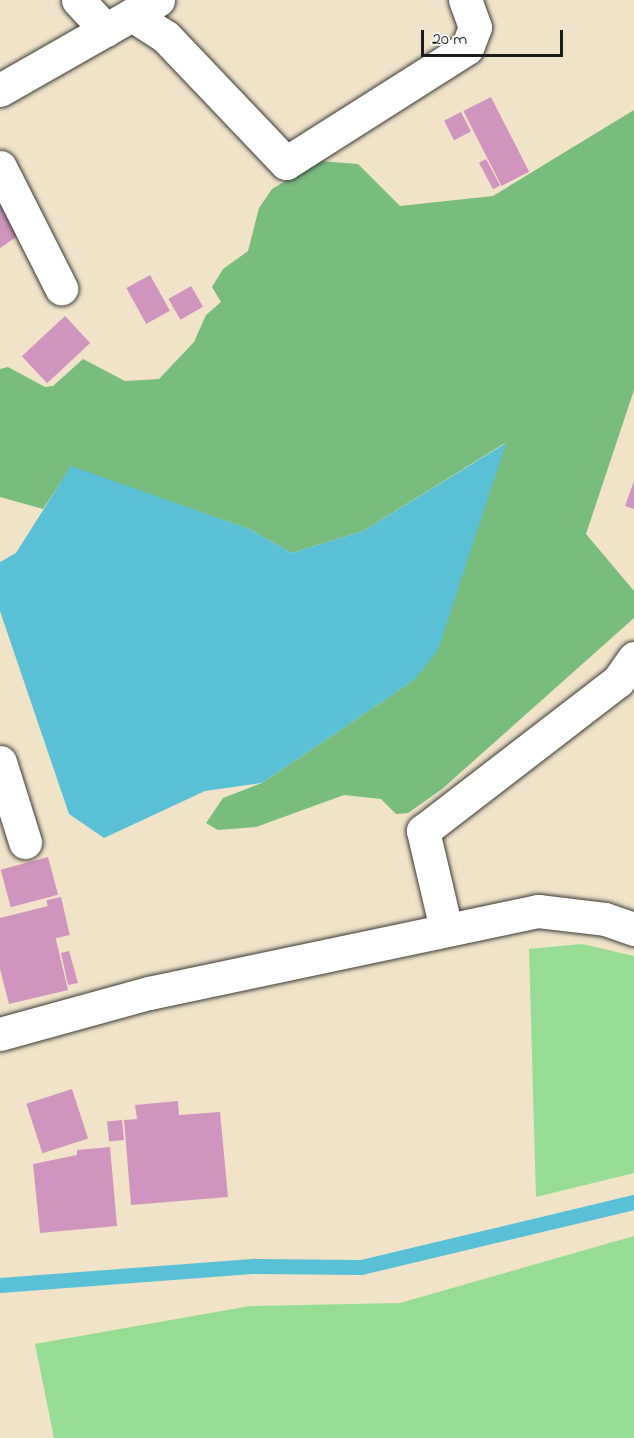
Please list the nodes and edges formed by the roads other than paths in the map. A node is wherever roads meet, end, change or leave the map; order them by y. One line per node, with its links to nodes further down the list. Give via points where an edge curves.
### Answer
1 (78, 0): 3 (street)
2 (465, 0): 3 (street, via 475,27 467,48 286,163 166,37)
3 (132, 15): 4 (street)
4 (0, 90)
5 (0, 167): 6 (street)
6 (62, 288)
7 (634, 658): 10 (street, via 618,681 423,831)
8 (0, 762): 9 (street)
9 (25, 842)
10 (446, 929): 11 (street, via 538,911 605,919); 12 (street, via 149,993)
11 (634, 929)
12 (0, 1034)

